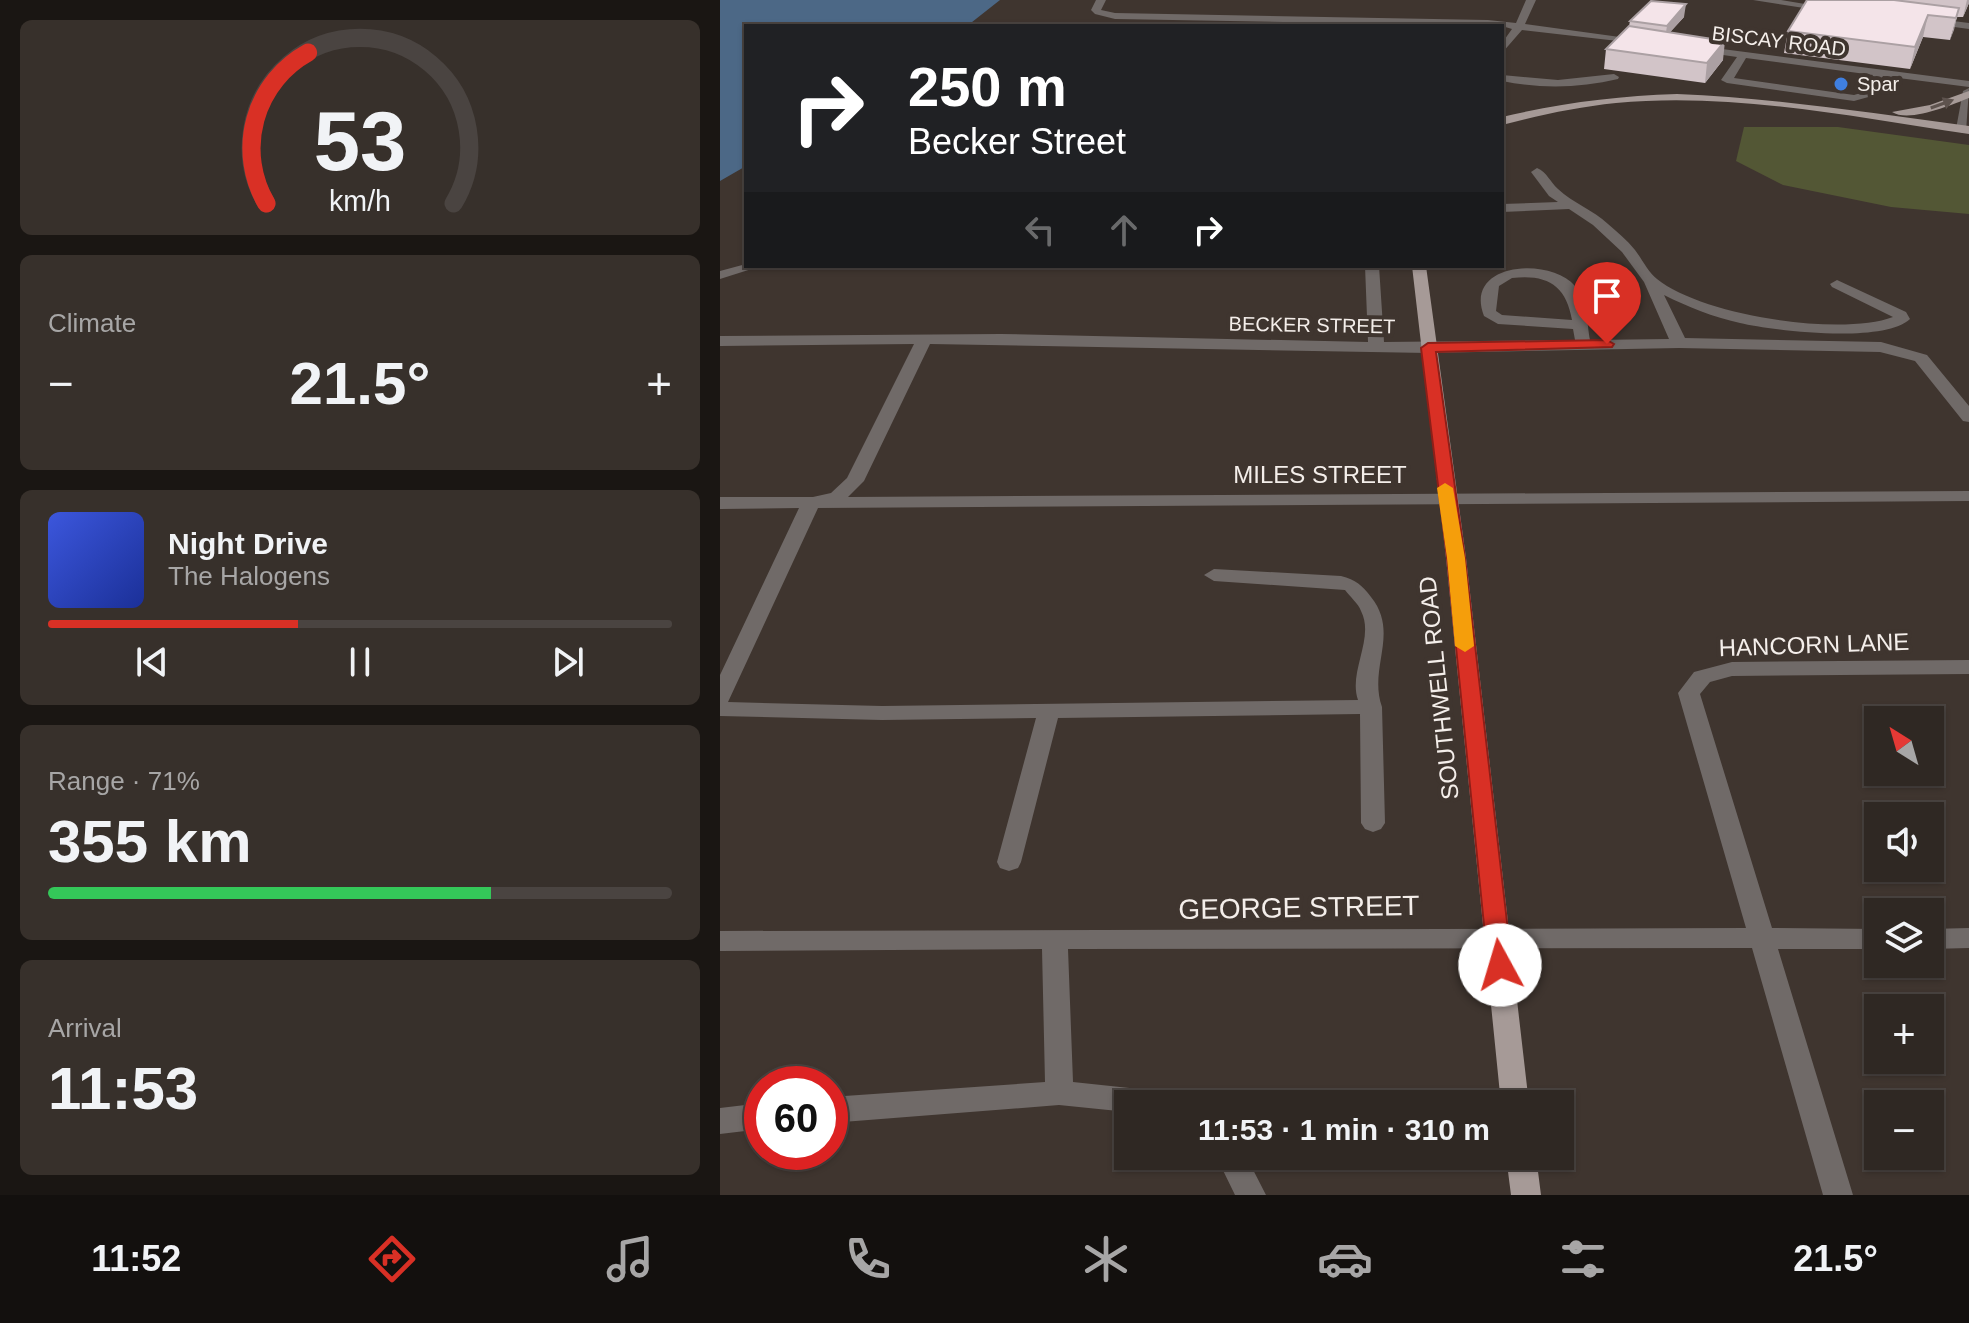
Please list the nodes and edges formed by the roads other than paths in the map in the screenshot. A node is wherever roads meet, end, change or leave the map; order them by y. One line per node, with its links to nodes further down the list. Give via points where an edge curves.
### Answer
1 (1101, 0): 6 (street, via 1096,10 1105,15)
2 (1531, 0): 8 (street)
3 (1758, 0): 4 (street)
4 (1848, 11)
5 (1924, 20): 9 (street)
6 (1478, 24)
7 (1504, 25): 8 (street)
8 (1520, 25): 10 (street); 11 (street)
9 (1969, 26)
10 (1654, 43)
11 (1504, 47)
12 (1684, 47): 13 (street, BISCAY ROAD)
13 (1744, 54): 14 (street, BISCAY ROAD); 14 (street, via 1727,80 1854,98 1868,94)
14 (1880, 72): 17 (street, BISCAY ROAD)
15 (1614, 77): 16 (street, via 1562,83)
16 (1504, 78)
17 (1969, 84)
18 (1969, 92): 19 (main road, one-way to 18, via 1924,110); 20 (street)
19 (1858, 114): 21 (main road, via 1747,100 1650,97 1576,104); 22 (main road)
20 (1968, 116): 22 (street)
21 (1504, 121)
22 (1966, 130)
23 (1537, 172): 24 (street)
24 (1571, 205): 25 (street); 30 (street, via 1614,235)
25 (1504, 208)
26 (746, 268): 29 (street)
27 (1372, 268): 37 (street)
28 (1419, 268): 38 (main road, SOUTHWELL ROAD)
29 (720, 275)
30 (1651, 282): 31 (street, via 1709,311 1747,322 1869,327 1902,319); 35 (street)
31 (1837, 284)
32 (1580, 325): 32 (street, via 1571,292 1553,279 1508,274 1489,290 1489,313 1498,319); 36 (street)
33 (924, 340): 34 (street, BECKER STREET); 37 (street, BECKER STREET); 43 (street, via 855,481 837,497)
34 (720, 341)
35 (1679, 343): 36 (street, BECKER STREET); 39 (street, BECKER STREET, via 1899,350 1928,364)
36 (1583, 344): 38 (street, BECKER STREET)
37 (1376, 346): 38 (street, BECKER STREET)
38 (1428, 348): 41 (main road, SOUTHWELL ROAD)
39 (1969, 417)
40 (1969, 496): 41 (street, MILES STREET)
41 (1446, 498): 43 (street, MILES STREET); 52 (main road, SOUTHWELL ROAD)
42 (720, 503): 43 (street, MILES STREET)
43 (811, 503): 46 (street)
44 (1214, 575): 47 (street, via 1322,579 1352,586 1374,620 1365,690)
45 (1969, 667): 58 (street, HANCORN LANE, via 1732,669 1693,685 1689,693 1710,773)
46 (720, 698)
47 (1371, 707): 49 (street); 50 (street)
48 (720, 709): 49 (street)
49 (1049, 710): 51 (street)
50 (1373, 823)
51 (1009, 862)
52 (1496, 937): 57 (street, GEORGE STREET); 58 (street, GEORGE STREET); 59 (main road, SOUTHWELL ROAD)
53 (1969, 938): 55 (street)
54 (1864, 939): 58 (street, GEORGE STREET)
55 (1944, 939)
56 (720, 941): 57 (street, GEORGE STREET)
57 (1055, 941): 60 (street)
58 (1763, 941): 69 (street)
59 (1513, 1090)
60 (1059, 1093): 61 (street); 62 (street)
61 (1114, 1099)
62 (848, 1109)
63 (744, 1118): 64 (street)
64 (720, 1121)
65 (1238, 1170): 67 (street)
66 (1523, 1170): 68 (main road)
67 (1251, 1195)
68 (1526, 1195)
69 (1838, 1195)

